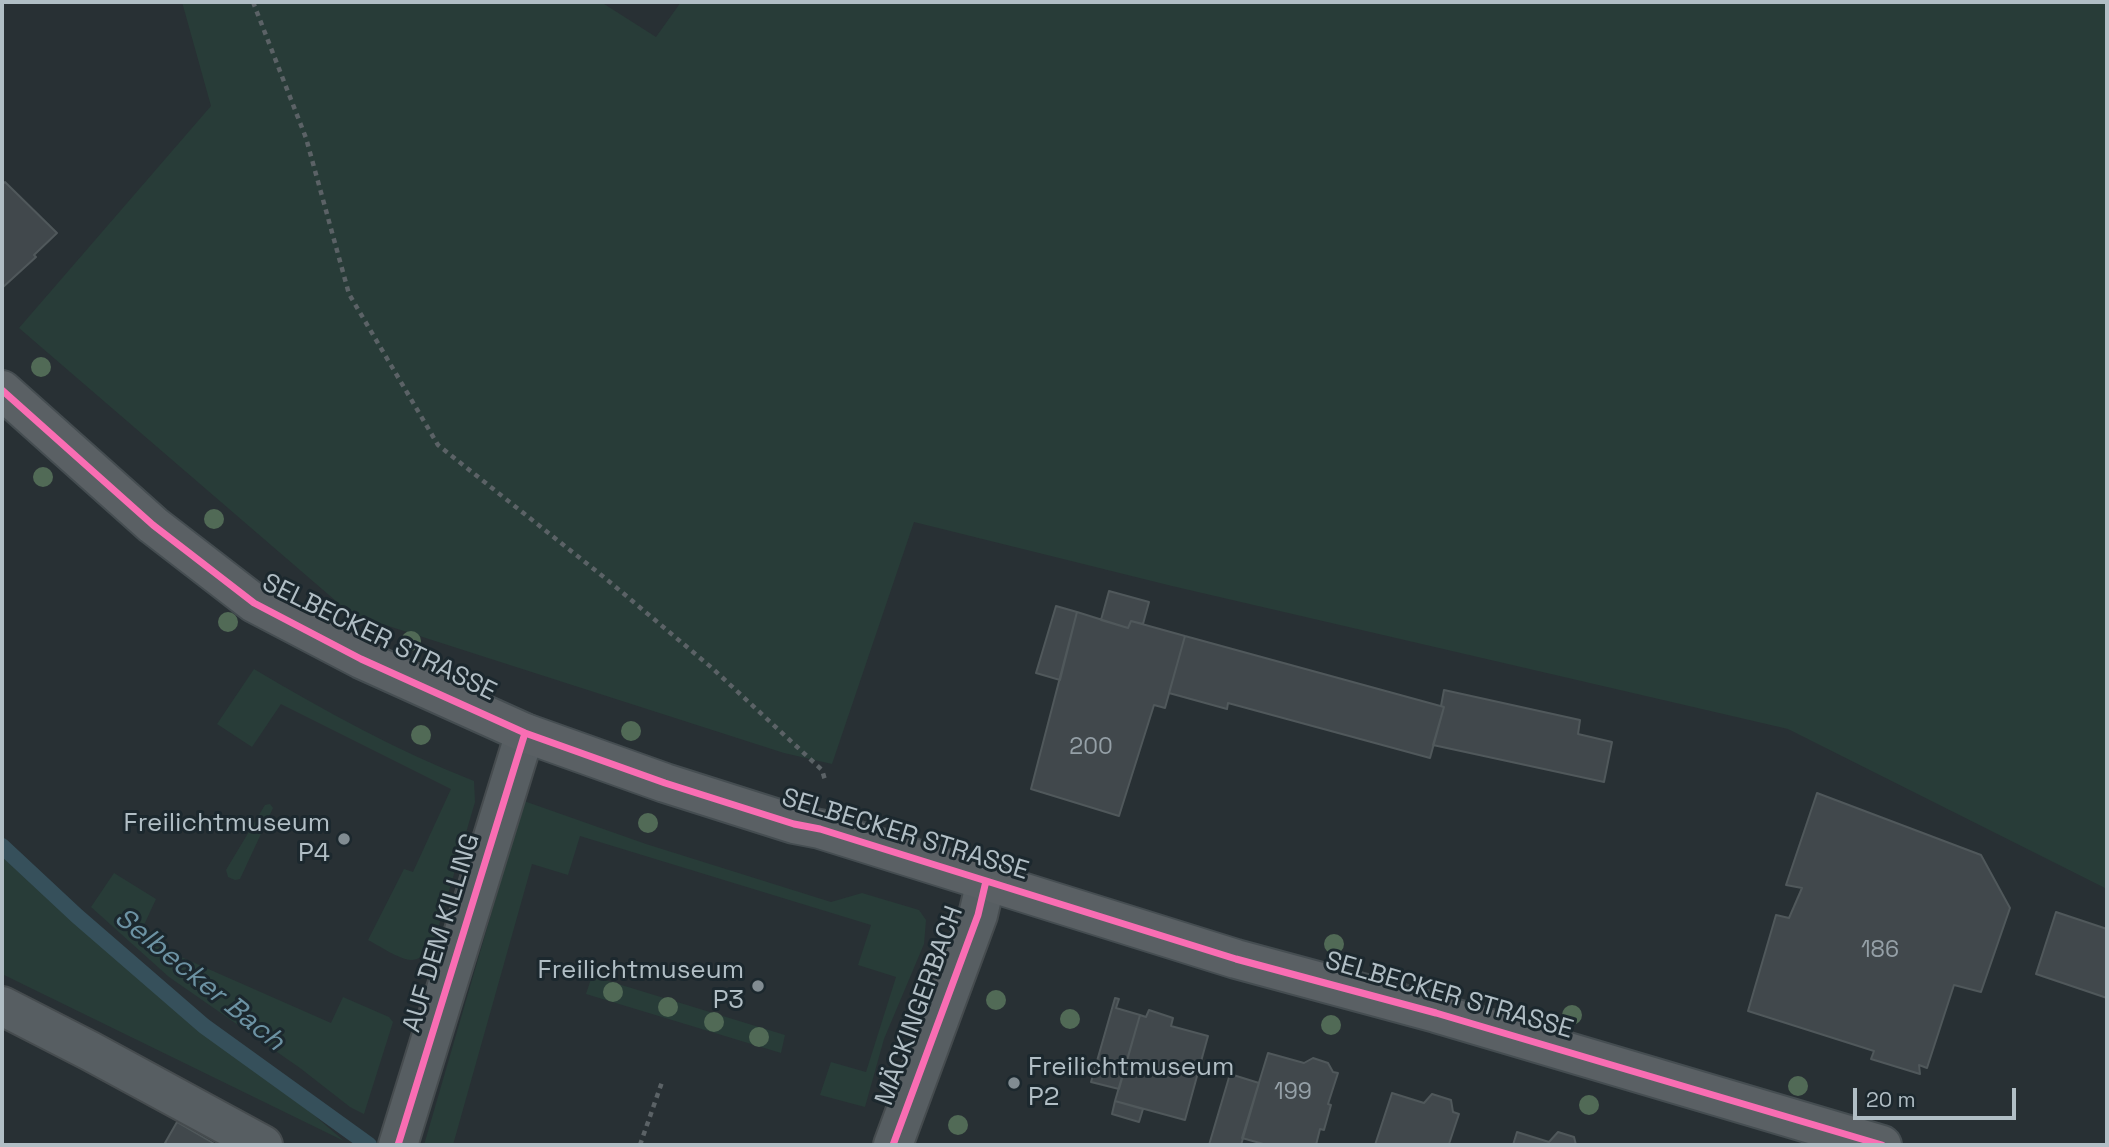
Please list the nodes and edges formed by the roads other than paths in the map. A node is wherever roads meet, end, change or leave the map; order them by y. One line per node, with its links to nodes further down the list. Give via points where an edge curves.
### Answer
1 (2, 390): 2 (main road, SELBECKER STRASSE, via 153,526 254,603 361,659)
2 (525, 733): 3 (main road, SELBECKER STRASSE, via 665,783); 5 (street, AUF DEM KILLING)
3 (986, 881): 7 (street, MÄCKINGERBACH, via 978,915); 8 (main road, SELBECKER STRASSE, via 1236,959)
4 (2, 1006): 6 (street)
5 (399, 1143)
6 (263, 1145)
7 (893, 1145)
8 (1882, 1145)

